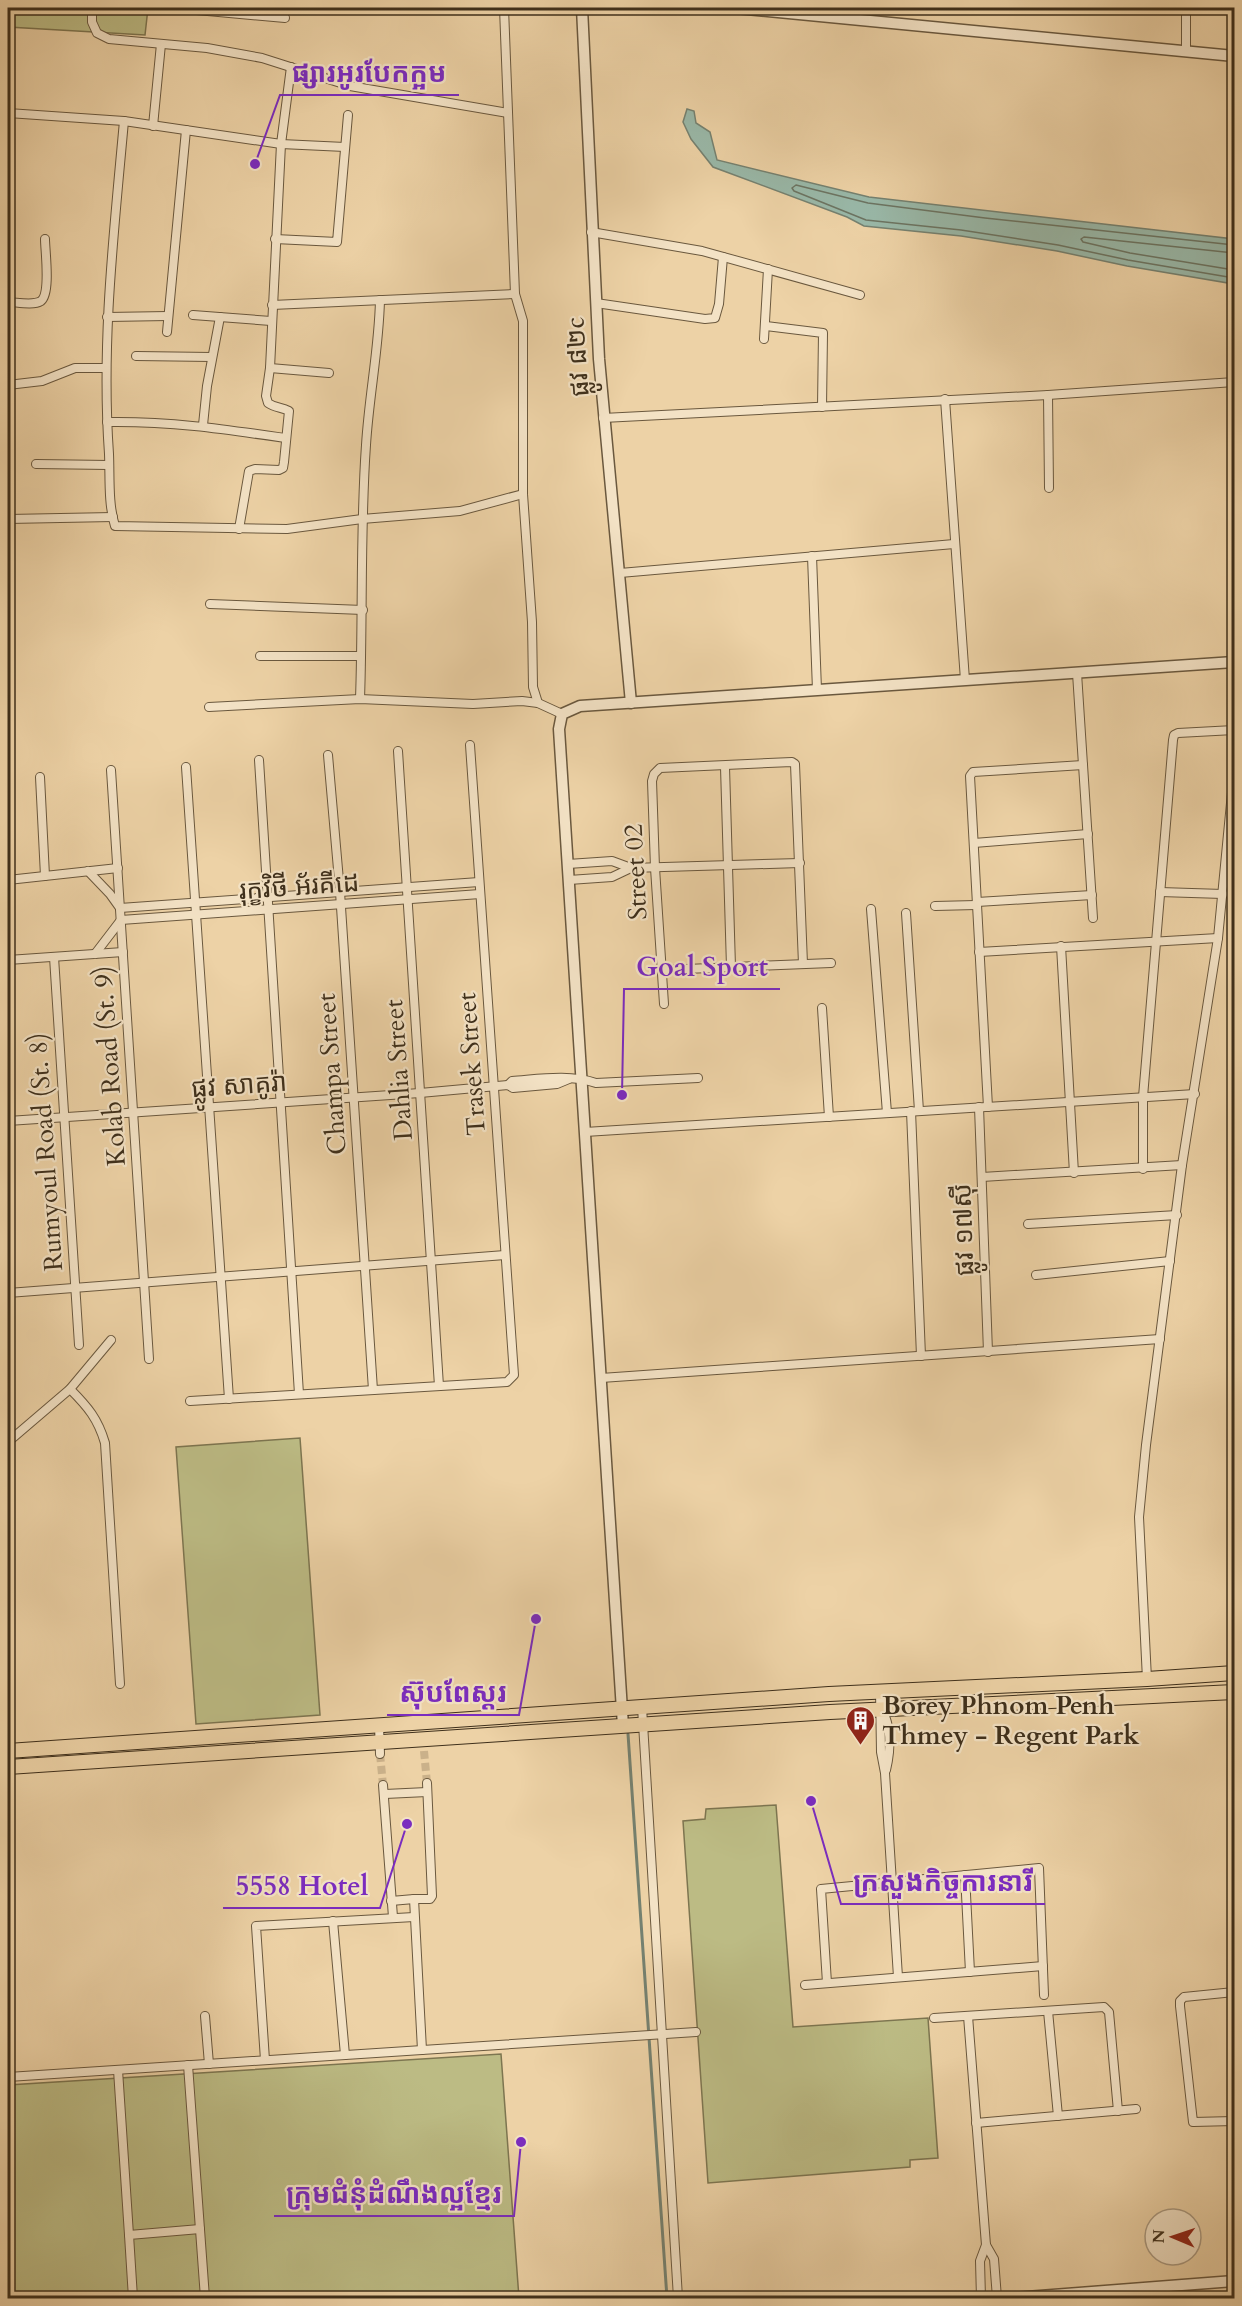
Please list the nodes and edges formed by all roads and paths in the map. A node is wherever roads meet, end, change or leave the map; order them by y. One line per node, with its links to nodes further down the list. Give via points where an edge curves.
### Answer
1 (92, 8): 9 (street, via 97,33 109,39)
2 (175, 8): 7 (street)
3 (504, 8): 14 (street)
4 (582, 8): 21 (street, ផ្លូវ ៨២c)
5 (736, 8): 10 (street)
6 (1186, 8): 10 (street)
7 (217, 10): 8 (street)
8 (285, 18)
9 (161, 44): 12 (street, via 251,56); 17 (street)
10 (1186, 52): 11 (street)
11 (1234, 56)
12 (291, 67): 14 (street, via 350,86); 19 (street)
13 (8, 113): 16 (street)
14 (508, 113): 26 (street)
15 (348, 116): 20 (street)
16 (124, 122): 17 (street); 34 (street)
17 (153, 126): 18 (street)
18 (186, 130): 19 (street); 33 (street)
19 (281, 144): 20 (street); 23 (street)
20 (345, 147): 23 (street, via 337,242)
21 (591, 232): 24 (street); 30 (street, ផ្លូវ ៨២c)
22 (45, 239): 29 (street, via 44,296 33,303)
23 (275, 239): 31 (street)
24 (723, 257): 25 (street); 30 (street, via 714,318)
25 (768, 269): 27 (street); 37 (street)
26 (515, 294): 28 (street); 57 (street, via 523,321)
27 (860, 295)
28 (380, 300): 31 (street); 60 (street)
29 (8, 302)
30 (596, 303): 50 (street, ផ្លូវ ៨២c)
31 (272, 305): 36 (street)
32 (193, 315): 35 (street)
33 (168, 316): 34 (street); 38 (street)
34 (107, 317): 42 (street)
35 (220, 317): 36 (street); 41 (street)
36 (271, 321): 43 (street)
37 (765, 326): 39 (street); 49 (street, via 823,333)
38 (167, 332)
39 (764, 339)
40 (136, 356): 41 (street)
41 (212, 357): 52 (street)
42 (105, 368): 46 (street, via 75,368 42,381); 51 (street)
43 (270, 368): 44 (street); 53 (street, via 266,396 274,408 289,411)
44 (329, 373)
45 (1234, 382): 47 (street)
46 (8, 385)
47 (1048, 395): 48 (street); 56 (street)
48 (945, 399): 49 (street); 62 (street)
49 (822, 407): 50 (street)
50 (603, 418): 64 (street, ផ្លូវ ៨២c)
51 (106, 422): 52 (street); 55 (street)
52 (203, 425): 53 (street)
53 (285, 438): 61 (street, via 283,468 249,471)
54 (36, 464): 55 (street)
55 (109, 465): 58 (street)
56 (1049, 488)
57 (524, 494): 60 (street, via 460,511); 74 (street, via 533,687)
58 (112, 516): 59 (street); 61 (street, via 118,528)
59 (8, 519)
60 (362, 519): 61 (street, via 287,529); 66 (street)
61 (240, 529)
62 (954, 544): 63 (street); 71 (street)
63 (812, 556): 64 (street); 72 (street)
64 (620, 573): 75 (street, ផ្លូវ ៨២c)
65 (210, 604): 66 (street)
66 (363, 610): 68 (street)
67 (260, 656): 68 (street)
68 (361, 656): 73 (street)
69 (1234, 662): 70 (street)
70 (1077, 673): 71 (street); 83 (street)
71 (965, 680): 72 (street)
72 (817, 690): 75 (street)
73 (360, 699): 74 (street); 76 (street)
74 (538, 703): 77 (street)
75 (631, 703): 77 (street, via 580,706)
76 (208, 707)
77 (562, 714): 92 (street, via 559,729)
78 (1234, 730): 104 (street, via 1174,735)
79 (470, 745): 101 (street, Trasek Street)
80 (398, 751): 102 (street, Dahlia Street)
81 (328, 755): 103 (street, Champa Street)
82 (259, 760): 108 (street)
83 (1083, 765): 89 (street); 90 (street, ផ្លូវ ១៧ស៊ី, via 973,772 970,776)
84 (186, 767): 110 (street)
85 (725, 767): 91 (street, via 795,764); 93 (street); 96 (street, Street 02, via 660,768 654,774)
86 (111, 770): 94 (street, Kolab Road (St. 9))
87 (1234, 772): 106 (street)
88 (40, 777): 98 (street)
89 (1088, 834): 90 (street); 107 (street)
90 (974, 843): 112 (street, ផ្លូវ ១៧ស៊ី)
91 (800, 862): 93 (street); 130 (street)
92 (568, 864): 95 (street, via 612,861); 100 (street)
93 (728, 866): 96 (street); 131 (street)
94 (118, 868): 97 (street); 114 (street, Kolab Road (St. 9))
95 (631, 868): 96 (street); 100 (street, via 612,877)
96 (655, 868): 132 (street, Street 02)
97 (88, 872): 98 (street); 114 (street)
98 (45, 876): 99 (street)
99 (8, 880)
100 (568, 880): 135 (street)
101 (479, 882): 102 (street, រុក្ខវិថី អ័រគីដេ); 105 (street, Trasek Street)
102 (408, 887): 103 (street, រុក្ខវិថី អ័រគីដេ); 109 (street, Dahlia Street)
103 (340, 892): 108 (street, រុក្ខវិថី អ័រគីដេ); 111 (street, Champa Street)
104 (1160, 892): 106 (street); 122 (street)
105 (480, 894): 109 (street, រុក្ខវិថី អ័រគីដេ); 139 (street, Trasek Street)
106 (1223, 894): 121 (street)
107 (1092, 895): 112 (street); 119 (street)
108 (268, 897): 110 (street, រុក្ខវិថី អ័រគីដេ); 115 (street)
109 (409, 899): 111 (street, រុក្ខវិថី អ័រគីដេ); 140 (street, Dahlia Street)
110 (195, 902): 114 (street, រុក្ខវិថី អ័រគីដេ); 118 (street)
111 (340, 904): 115 (street, រុក្ខវិថី អ័រគីដេ); 143 (street, Champa Street)
112 (976, 904): 113 (street); 125 (street, ផ្លូវ ១៧ស៊ី)
113 (935, 906)
114 (120, 908): 120 (street, Kolab Road (St. 9))
115 (269, 909): 118 (street, រុក្ខវិថី អ័រគីដេ); 145 (street)
116 (871, 909): 150 (street)
117 (906, 913): 148 (street)
118 (196, 915): 120 (street, រុក្ខវិថី អ័រគីដេ); 147 (street)
119 (1093, 918)
120 (121, 921): 124 (street, Kolab Road (St. 9)); 126 (street)
121 (1218, 938): 122 (street); 141 (street)
122 (1156, 940): 123 (street); 142 (street)
123 (1061, 946): 125 (street); 144 (street)
124 (123, 952): 126 (street); 149 (street, Kolab Road (St. 9))
125 (979, 952): 146 (street, ផ្លូវ ១៧ស៊ី)
126 (95, 954): 127 (street)
127 (54, 957): 128 (street); 151 (street, Rumyoul Road (St. 8))
128 (8, 960)
129 (831, 963): 130 (street)
130 (803, 964): 131 (street)
131 (731, 967): 132 (street)
132 (662, 970): 133 (street, Street 02)
133 (664, 1004)
134 (822, 1008): 152 (street)
135 (581, 1078): 136 (street, ផ្លូវ សាគូរ៉ា, via 596,1083); 137 (street, ផ្លូវ សាគូរ៉ា); 154 (street)
136 (698, 1078)
137 (569, 1079): 138 (street, ផ្លូវ សាគូរ៉ា, via 512,1081); 138 (street, ផ្លូវ សាគូរ៉ា, via 556,1084 513,1088)
138 (508, 1085): 139 (street, ផ្លូវ សាគូរ៉ា)
139 (494, 1086): 140 (street, ផ្លូវ សាគូរ៉ា); 161 (street, Trasek Street)
140 (420, 1093): 143 (street, ផ្លូវ សាគូរ៉ា); 162 (street, Dahlia Street)
141 (1195, 1094): 142 (street); 155 (street)
142 (1143, 1097): 144 (street); 156 (street)
143 (353, 1098): 145 (street, ផ្លូវ សាគូរ៉ា); 164 (street, Champa Street)
144 (1071, 1101): 146 (street); 157 (street)
145 (281, 1103): 147 (street, ផ្លូវ សាគូរ៉ា); 165 (street)
146 (983, 1107): 148 (street); 158 (street, ផ្លូវ ១៧ស៊ី)
147 (208, 1108): 149 (street, ផ្លូវ សាគូរ៉ា); 167 (street)
148 (915, 1111): 150 (street); 175 (street)
149 (133, 1113): 151 (street, ផ្លូវ សាគូរ៉ា); 168 (street, Kolab Road (St. 9))
150 (887, 1113): 152 (street)
151 (64, 1117): 153 (street, ផ្លូវ សាគូរ៉ា); 169 (street, Rumyoul Road (St. 8))
152 (829, 1117): 154 (street)
153 (8, 1121)
154 (585, 1132): 177 (street)
155 (1182, 1165): 156 (street); 159 (street)
156 (1143, 1168): 157 (street)
157 (1074, 1173): 158 (street)
158 (982, 1177): 174 (street, ផ្លូវ ១៧ស៊ី)
159 (1177, 1215): 160 (street); 163 (street)
160 (1028, 1224)
161 (505, 1256): 162 (street); 178 (street, Trasek Street, via 514,1375 507,1382)
162 (431, 1261): 164 (street); 178 (street, Dahlia Street)
163 (1170, 1261): 166 (street); 171 (street)
164 (365, 1266): 165 (street); 181 (street, Champa Street)
165 (290, 1272): 167 (street); 182 (street)
166 (1036, 1275)
167 (220, 1277): 168 (street); 183 (street)
168 (144, 1282): 169 (street); 176 (street, Kolab Road (St. 9))
169 (75, 1288): 170 (street); 173 (street, Rumyoul Road (St. 8))
170 (8, 1293)
171 (1160, 1339): 174 (street); 188 (street, via 1139,1517)
172 (111, 1340): 180 (street)
173 (79, 1346)
174 (988, 1352): 175 (street)
175 (921, 1356): 177 (street)
176 (149, 1359)
177 (601, 1378): 193 (street)
178 (439, 1386): 181 (street)
179 (8, 1388): 185 (street)
180 (70, 1389): 186 (street); 189 (street, via 87,1405 105,1443)
181 (373, 1390): 182 (street)
182 (298, 1394): 183 (street)
183 (229, 1399): 184 (street)
184 (190, 1401)
185 (9, 1406)
186 (8, 1442)
187 (1234, 1673): 188 (main road)
188 (1147, 1679): 190 (main road)
189 (120, 1684)
190 (880, 1691): 192 (main road); 194 (street)
191 (1234, 1692): 194 (main road)
192 (642, 1707): 193 (main road); 196 (street)
193 (622, 1708): 195 (main road); 197 (street)
194 (882, 1709): 196 (main road); 202 (street, via 880,1752 885,1773)
195 (379, 1725): 198 (street); 199 (main road)
196 (643, 1725): 197 (main road); 220 (street)
197 (623, 1726): 198 (main road)
198 (380, 1748): 200 (main road)
199 (8, 1751)
200 (8, 1767)
201 (965, 1875): 202 (street); 208 (street, via 1039,1868); 209 (street)
202 (892, 1882): 210 (street); 211 (street, via 821,1889)
203 (414, 1899): 204 (street); 204 (street, via 432,1896 427,1787 384,1789); 206 (street)
204 (392, 1901): 205 (street)
205 (393, 1917): 206 (street); 207 (street)
206 (414, 1917): 221 (street)
207 (333, 1922): 222 (street); 223 (street, via 256,1926)
208 (1043, 1966): 209 (street); 214 (street)
209 (970, 1972): 210 (street)
210 (898, 1977): 211 (street)
211 (827, 1983): 212 (street)
212 (805, 1985)
213 (1234, 1992): 231 (street, via 1180,2001 1191,2118 1196,2123)
214 (1044, 1995)
215 (1048, 2011): 217 (street); 229 (street, via 1107,2009); 230 (street)
216 (205, 2016): 224 (street)
217 (968, 2016): 218 (street); 232 (street)
218 (934, 2018)
219 (696, 2032): 220 (street)
220 (662, 2034): 221 (street); 240 (street)
221 (422, 2050): 222 (street)
222 (345, 2055): 223 (street)
223 (265, 2060): 224 (street)
224 (209, 2064): 225 (street)
225 (188, 2065): 226 (street); 233 (street)
226 (118, 2070): 227 (street); 234 (street)
227 (8, 2077)
228 (1136, 2109): 229 (street)
229 (1118, 2111): 230 (street)
230 (1058, 2116): 232 (street)
231 (1234, 2121)
232 (976, 2123): 235 (street)
233 (200, 2229): 234 (street); 239 (street)
234 (129, 2235): 238 (street)
235 (986, 2245): 241 (street, via 980,2261); 242 (street, via 994,2259)
236 (1234, 2281): 237 (street)
237 (1061, 2296): 243 (street)
238 (133, 2298)
239 (205, 2298)
240 (678, 2298)
241 (981, 2298)
242 (997, 2298)
243 (1014, 2298)

